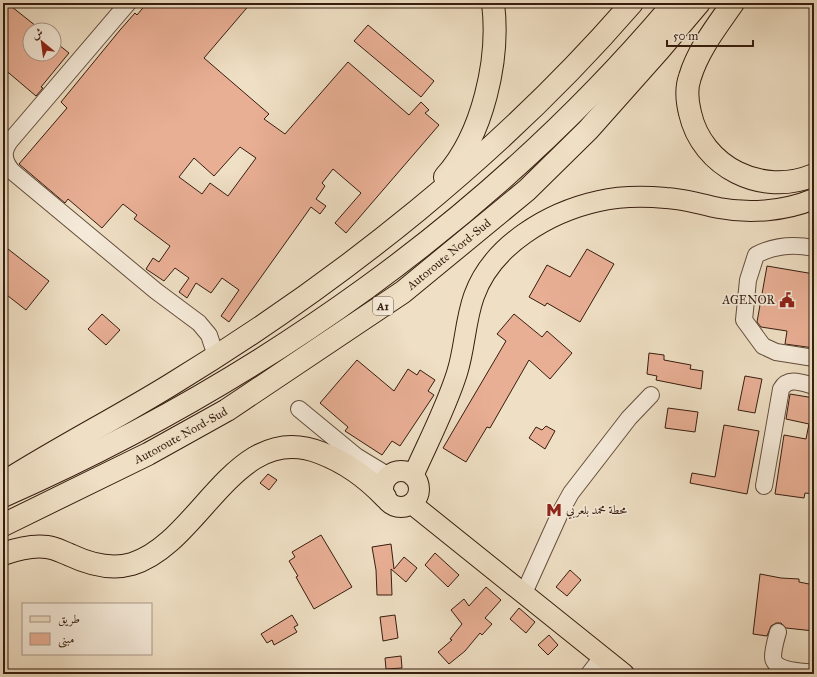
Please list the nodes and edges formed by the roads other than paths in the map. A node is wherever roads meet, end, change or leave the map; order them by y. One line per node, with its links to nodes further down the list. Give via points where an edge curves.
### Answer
1 (128, 3): 13 (street, via 11,140 4,153 5,160 13,172 156,291 199,323 209,335)
2 (493, 3): 11 (highway, via 494,49 482,108 457,163)
3 (632, 3): 11 (highway, via 546,96 482,157)
4 (674, 3): 22 (highway, Autoroute Nord-Sud / A1, via 630,56 556,130 406,260 270,355 193,400 54,474)
5 (699, 3): 25 (highway, Autoroute Nord-Sud / A1, via 588,130 527,190 402,292 227,410 148,454)
6 (733, 3): 7 (highway, via 699,54 690,77 687,101 693,126 703,146 721,163 738,173 759,180 783,182)
7 (814, 175)
8 (814, 199): 10 (main road)
9 (814, 204): 10 (main road)
10 (789, 208): 19 (main road, via 742,210 667,198 617,198 570,210 521,237 487,270 474,295 458,371)
11 (406, 220): 13 (highway, via 291,306)
12 (814, 248): 14 (street, via 787,245 756,255 748,280 744,320 763,346 776,352)
13 (216, 356): 20 (highway, via 173,384)
14 (814, 358)
15 (814, 386): 21 (street, via 790,381 781,389)
16 (652, 395): 27 (street, via 629,418 571,492)
17 (299, 409): 18 (street, via 356,456)
18 (389, 476): 19 (main road, via 401,471); 23 (main road, via 384,484)
19 (413, 476): 24 (main road, via 419,485 419,491)
20 (3, 483)
21 (764, 486)
22 (3, 496)
23 (385, 497): 24 (main road, via 394,506 406,507); 26 (highway, via 371,482 342,461 307,448 286,447 265,452 247,462 168,541 148,557 137,562 121,566 99,565 47,546 27,547)
24 (412, 504): 27 (main road)
25 (3, 525)
26 (3, 554)
27 (524, 593): 29 (main road)
28 (778, 632): 30 (street, via 773,654 776,664 784,668)
29 (603, 656): 31 (street); 32 (main road)
30 (814, 673)
31 (589, 674)
32 (624, 674)

